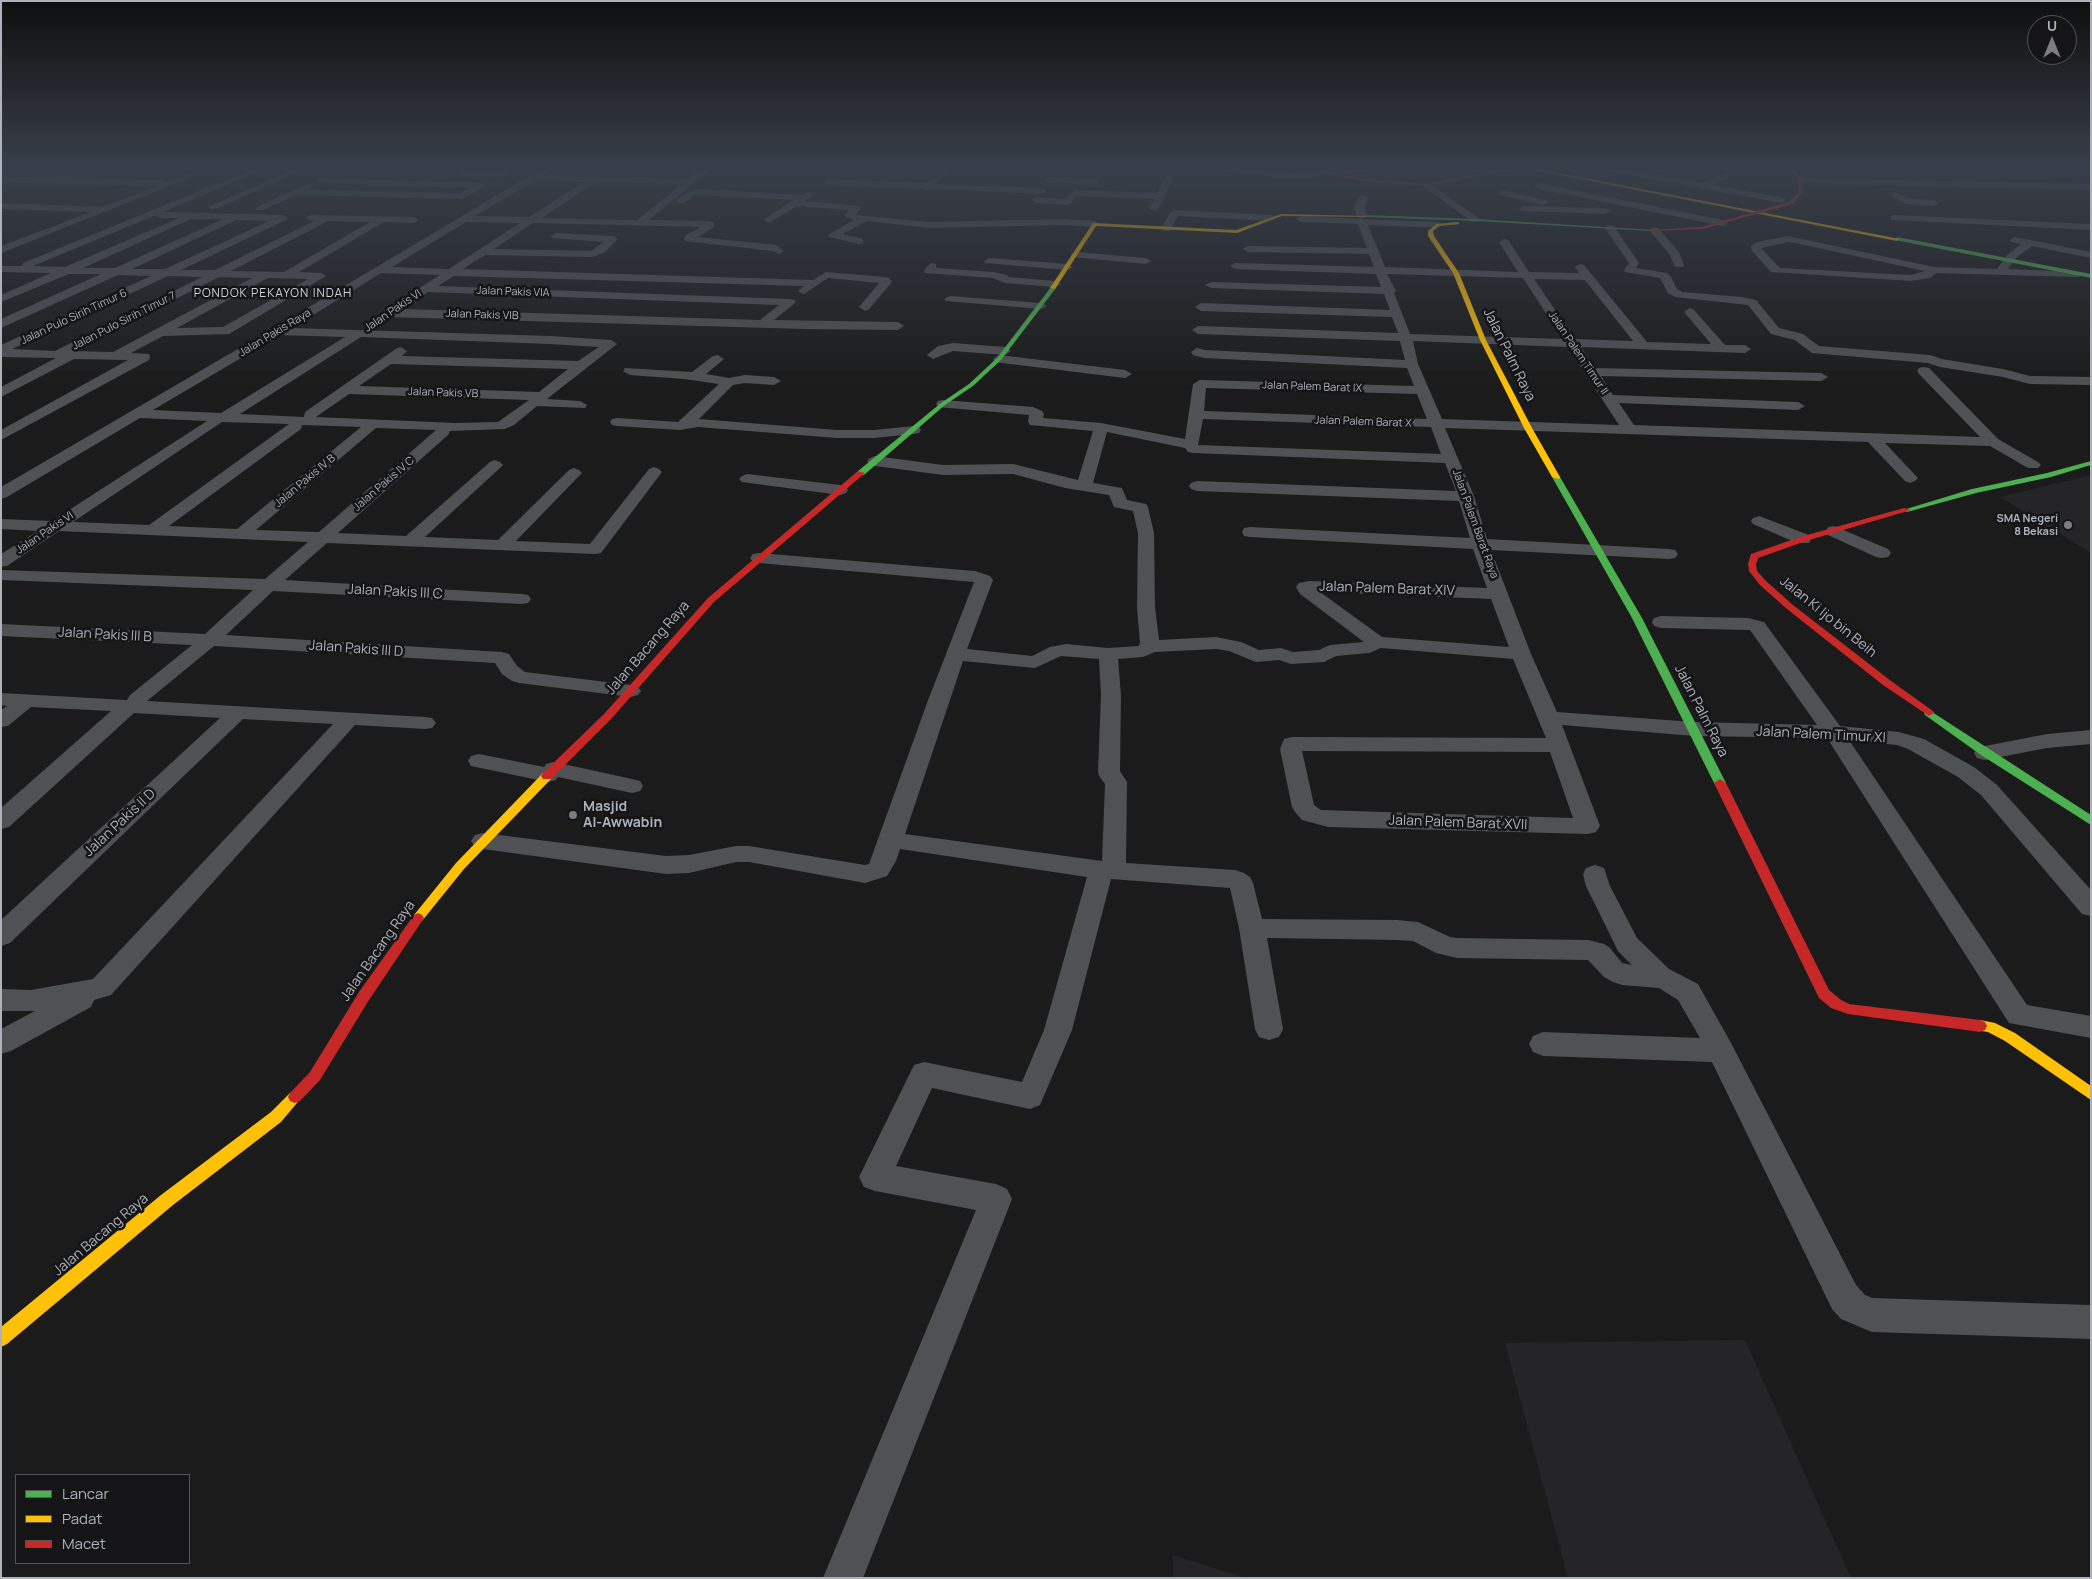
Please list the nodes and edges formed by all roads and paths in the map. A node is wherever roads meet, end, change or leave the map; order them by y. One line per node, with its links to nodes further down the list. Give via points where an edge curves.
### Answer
1 (1504, 242): 56 (street, Jalan Palem Timur II)
2 (21, 243): 26 (street)
3 (82, 243): 41 (street)
4 (131, 243): 42 (street)
5 (181, 243): 46 (street)
6 (234, 243): 50 (street, Jalan Pulo Sirih Timur 6)
7 (277, 243): 52 (street, Jalan Pulo Sirih Timur 7)
8 (343, 243): 55 (street)
9 (423, 243): 43 (street, Jalan Pakis Raya)
10 (497, 243): 28 (street, Jalan Pakis VI)
11 (608, 243): 28 (street, via 592,254)
12 (714, 243): 31 (street, via 780,250)
13 (828, 243): 23 (street)
14 (1084, 243): 29 (street, Jalan Bacang Raya)
15 (1370, 243): 27 (street, Jalan Palem Barat Raya)
16 (1436, 243): 51 (street, Jalan Palm Raya)
17 (1620, 243): 112 (street, via 1634,263 1629,270 1663,275 1672,291 1679,295 1752,302 1775,331 1799,337 1816,350 1930,359 2030,380)
18 (1665, 243): 36 (street)
19 (1767, 243): 57 (street, via 1756,246 1756,249 1775,270)
20 (1807, 243): 24 (street)
21 (1917, 243): 34 (street)
22 (2030, 243): 30 (street); 34 (street)
23 (823, 245)
24 (1819, 245): 45 (street); 57 (street)
25 (1248, 249): 27 (street)
26 (1, 250)
27 (1373, 251): 47 (street, Jalan Palem Barat Raya)
28 (483, 252): 48 (street, Jalan Pakis VI)
29 (1076, 255): 33 (street); 39 (street, Jalan Bacang Raya)
30 (2091, 255)
31 (764, 261)
32 (989, 261): 39 (street)
33 (1146, 261)
34 (2010, 261): 49 (street); 53 (street)
35 (1576, 262): 61 (street)
36 (1679, 265)
37 (932, 266): 64 (street, via 928,270)
38 (1235, 266): 47 (street)
39 (1068, 267): 64 (street, Jalan Bacang Raya)
40 (1, 269): 41 (street)
41 (17, 269): 42 (street); 58 (street)
42 (67, 270): 46 (street); 69 (street)
43 (378, 270): 48 (street); 83 (street, Jalan Pakis Raya)
44 (750, 270): 62 (street)
45 (1934, 270): 49 (street); 57 (street, via 1919,277)
46 (118, 271): 50 (street); 79 (street)
47 (1382, 271): 51 (street); 67 (street, Jalan Palem Barat Raya)
48 (452, 272): 59 (street); 66 (street, Jalan Pakis VI)
49 (2000, 272): 53 (street)
50 (169, 273): 52 (street); 94 (street, Jalan Pulo Sirih Timur 6)
51 (1456, 273): 56 (street); 89 (street, Jalan Palm Raya)
52 (216, 274): 54 (street); 96 (street, Jalan Pulo Sirih Timur 7)
53 (2077, 274): 60 (street)
54 (266, 275): 55 (street); 84 (street)
55 (287, 275): 84 (street, via 321,276 225,331)
56 (1526, 275): 61 (street); 90 (street, Jalan Palem Timur II)
57 (1853, 275)
58 (1, 276)
59 (621, 276): 62 (street); 68 (street)
60 (2091, 276)
61 (1589, 277): 91 (street)
62 (735, 280): 63 (street)
63 (815, 283): 71 (street); 73 (street, via 826,275 885,280)
64 (1055, 284): 72 (street, Jalan Bacang Raya)
65 (1211, 284): 67 (street)
66 (426, 289): 68 (street, Jalan Pakis VIA); 77 (street, Jalan Pakis VI)
67 (1390, 291): 76 (street, Jalan Palem Barat Raya)
68 (600, 296): 71 (street, Jalan Pakis VIA); 78 (street)
69 (1, 299)
70 (950, 299): 72 (street)
71 (790, 302): 80 (street)
72 (1042, 306): 100 (street, Jalan Bacang Raya)
73 (865, 307)
74 (1201, 307): 76 (street)
75 (1690, 312): 92 (street)
76 (1396, 314): 87 (street, Jalan Palem Barat Raya)
77 (383, 318): 78 (street, Jalan Pakis VIB); 85 (street, Jalan Pakis VI)
78 (574, 318): 80 (street, Jalan Pakis VIB); 88 (street)
79 (1, 324)
80 (762, 324): 81 (street, Jalan Pakis VIB)
81 (898, 326)
82 (1198, 330): 87 (street)
83 (278, 331): 85 (street); 122 (street, Jalan Pakis Raya)
84 (162, 332): 98 (street)
85 (359, 334): 86 (street); 125 (street, Jalan Pakis VI)
86 (421, 336): 88 (street); 102 (street)
87 (1406, 338): 89 (street); 103 (street, Jalan Palem Barat Raya)
88 (550, 340): 104 (street, via 611,344)
89 (1484, 340): 90 (street); 132 (street, Jalan Palm Raya)
90 (1570, 342): 91 (street); 107 (street, Jalan Palem Timur II)
91 (1642, 344): 92 (street)
92 (1722, 348): 93 (street)
93 (1745, 349)
94 (1, 352): 96 (street)
95 (1197, 352): 103 (street)
96 (57, 354): 97 (street)
97 (73, 355): 98 (street); 116 (street)
98 (118, 355): 136 (street, via 144,358)
99 (933, 355): 100 (street, via 953,347)
100 (1002, 355): 108 (street); 119 (street, Jalan Bacang Raya, via 971,384)
101 (718, 359): 109 (street)
102 (389, 360): 104 (street); 114 (street)
103 (1412, 364): 115 (street, Jalan Palem Barat Raya)
104 (581, 365): 117 (street)
105 (630, 371): 109 (street)
106 (1924, 371): 138 (street)
107 (1591, 372): 110 (street); 118 (street, Jalan Palem Timur II)
108 (1125, 374)
109 (696, 376): 113 (street)
110 (1821, 377)
111 (774, 381): 113 (street)
112 (2091, 381)
113 (729, 382): 127 (street)
114 (345, 390): 117 (street, Jalan Pakis VB); 123 (street)
115 (1422, 390): 124 (street, Jalan Palem Barat IX, via 1203,384 1199,386); 128 (street, Jalan Palem Barat Raya)
116 (1, 392)
117 (539, 399): 120 (street, Jalan Pakis VB); 125 (street, via 509,422 490,428)
118 (1609, 399): 121 (street); 134 (street, Jalan Palem Timur II)
119 (943, 404): 130 (street, via 1033,411 1037,414 1035,422); 133 (street, Jalan Bacang Raya)
120 (580, 405)
121 (1798, 406)
122 (136, 414): 125 (street); 155 (street, Jalan Pakis Raya)
123 (310, 415)
124 (1197, 415): 128 (street, Jalan Palem Barat X); 139 (street)
125 (220, 420): 159 (street, Jalan Pakis VI)
126 (617, 422): 127 (street)
127 (687, 424): 133 (street, via 837,434)
128 (1435, 424): 132 (street, Jalan Palem Barat X); 140 (street, Jalan Palem Barat Raya)
129 (296, 426): 160 (street)
130 (1101, 427): 139 (street); 151 (street)
131 (369, 428): 163 (street, Jalan Pakis IV B)
132 (1528, 428): 134 (street, Jalan Palem Barat X); 169 (street, Jalan Palm Raya)
133 (914, 430): 141 (street, Jalan Bacang Raya)
134 (1630, 430): 137 (street, Jalan Palem Barat X)
135 (443, 432): 164 (street, Jalan Pakis IV C)
136 (1, 436)
137 (1872, 438): 138 (street, Jalan Palem Barat X); 149 (street)
138 (1992, 442): 143 (street)
139 (1191, 445): 140 (street, via 1193,449)
140 (1451, 459): 156 (street, Jalan Palem Barat Raya)
141 (876, 461): 151 (street, via 943,470 1013,468); 153 (street, Jalan Bacang Raya)
142 (2091, 463): 154 (street, Jalan Ki Ijo bin Beih)
143 (2037, 464): 145 (street)
144 (495, 465): 166 (street)
145 (2016, 469)
146 (654, 472): 167 (street, via 595,549)
147 (574, 473): 167 (street)
148 (1992, 475): 154 (street, Jalan Ki Ijo bin Beih, via 1979,482)
149 (1910, 478)
150 (747, 479): 153 (street)
151 (1084, 486): 182 (street, via 1116,491 1120,504 1140,507 1146,533 1146,606)
152 (1198, 486): 156 (street)
153 (840, 490): 172 (street, Jalan Bacang Raya)
154 (1975, 491): 161 (street, Jalan Ki Ijo bin Beih)
155 (1, 494)
156 (1466, 496): 168 (street, Jalan Palem Barat Raya)
157 (1759, 521): 165 (street)
158 (1, 524): 159 (street)
159 (53, 527): 160 (street); 173 (street, Jalan Pakis VI)
160 (152, 530): 163 (street)
161 (1834, 530): 165 (street, Jalan Ki Ijo bin Beih); 170 (street)
162 (1250, 532): 168 (street)
163 (242, 533): 164 (street)
164 (325, 536): 166 (street); 175 (street, Jalan Pakis IV C)
165 (1803, 539): 199 (street, Jalan Ki Ijo bin Beih, via 1754,556 1753,571 1790,607 1832,640)
166 (410, 541): 167 (street)
167 (503, 544)
168 (1480, 544): 169 (street); 176 (street, Jalan Palem Barat Raya)
169 (1597, 551): 171 (street); 195 (street, Jalan Palm Raya)
170 (1882, 552)
171 (1668, 554)
172 (759, 558): 183 (street, via 979,577 985,583); 186 (street, Jalan Bacang Raya, via 711,600)
173 (1, 562)
174 (1, 575): 175 (street, Jalan Pakis III C)
175 (269, 585): 177 (street, Jalan Pakis III C); 180 (street, Jalan Pakis IV C)
176 (1500, 594): 181 (street, Jalan Palem Barat XIV, via 1305,587); 185 (street, Jalan Palem Barat Raya)
177 (522, 599)
178 (1661, 622): 196 (street, via 1757,626)
179 (1, 630): 180 (street, Jalan Pakis III B)
180 (210, 640): 186 (street, Jalan Pakis III D, via 502,658 508,670 519,677); 189 (street, Jalan Pakis IV C)
181 (1376, 642): 182 (street, via 1369,647 1330,651 1324,656 1291,658 1282,654 1256,656 1216,642); 185 (street)
182 (1150, 646): 184 (street, via 1143,652)
183 (956, 654): 184 (street, via 1026,662 1066,650); 206 (street)
184 (1108, 654): 208 (street, via 1112,695 1109,771 1116,782)
185 (1521, 654): 192 (street, Jalan Palem Barat Raya)
186 (631, 691): 201 (street, Jalan Bacang Raya)
187 (1, 699): 188 (street)
188 (27, 700): 189 (street); 193 (street)
189 (133, 702): 190 (street); 203 (street, Jalan Pakis IV C)
190 (239, 711): 191 (street); 212 (street, Jalan Pakis II D)
191 (350, 718): 194 (street); 214 (street)
192 (1549, 718): 195 (street, Jalan Palem Timur XI); 198 (street, Jalan Palem Barat Raya)
193 (1, 721)
194 (425, 722)
195 (1694, 730): 196 (street, Jalan Palem Timur XI); 221 (street, Jalan Palm Raya, via 1824,994 1848,1009 1990,1027 2010,1037)
196 (1833, 732): 210 (street, Jalan Palem Timur XI, via 1916,744 1966,772 2003,805); 216 (street, via 2018,1015)
197 (2091, 737): 199 (street)
198 (1558, 745): 205 (street, Jalan Palem Barat Raya); 205 (street, Jalan Palem Barat XVII, via 1292,744 1291,749 1303,807 1318,818)
199 (1985, 752): 204 (street, Jalan Ki Ijo bin Beih)
200 (479, 761): 201 (street)
201 (551, 772): 202 (street); 207 (street, Jalan Bacang Raya)
202 (632, 786)
203 (1, 821)
204 (2091, 821)
205 (1588, 826)
206 (891, 840): 207 (street, via 881,866 865,874 750,854 666,865); 208 (street)
207 (483, 841): 223 (street, Jalan Bacang Raya, via 407,931 315,1076 276,1117 167,1200)
208 (1108, 871): 211 (street, via 1239,880); 224 (street, via 1058,1030 1030,1096 924,1074 875,1177 996,1199)
209 (1595, 874): 213 (street, via 1627,944)
210 (2091, 906)
211 (1252, 928): 213 (street, via 1397,930 1418,932 1445,946 1457,948 1588,950 1596,951 1622,975); 217 (street)
212 (1, 936)
213 (1661, 978): 220 (street, via 1688,992)
214 (101, 988): 215 (street, via 36,1001); 218 (street)
215 (1, 1000)
216 (2091, 1027)
217 (1269, 1029)
218 (1, 1043)
219 (1544, 1044): 220 (street)
220 (1721, 1051): 222 (street, via 1844,1297 1853,1307 1872,1315)
221 (2091, 1094)
222 (2091, 1322)
223 (1, 1338)
224 (843, 1578)

